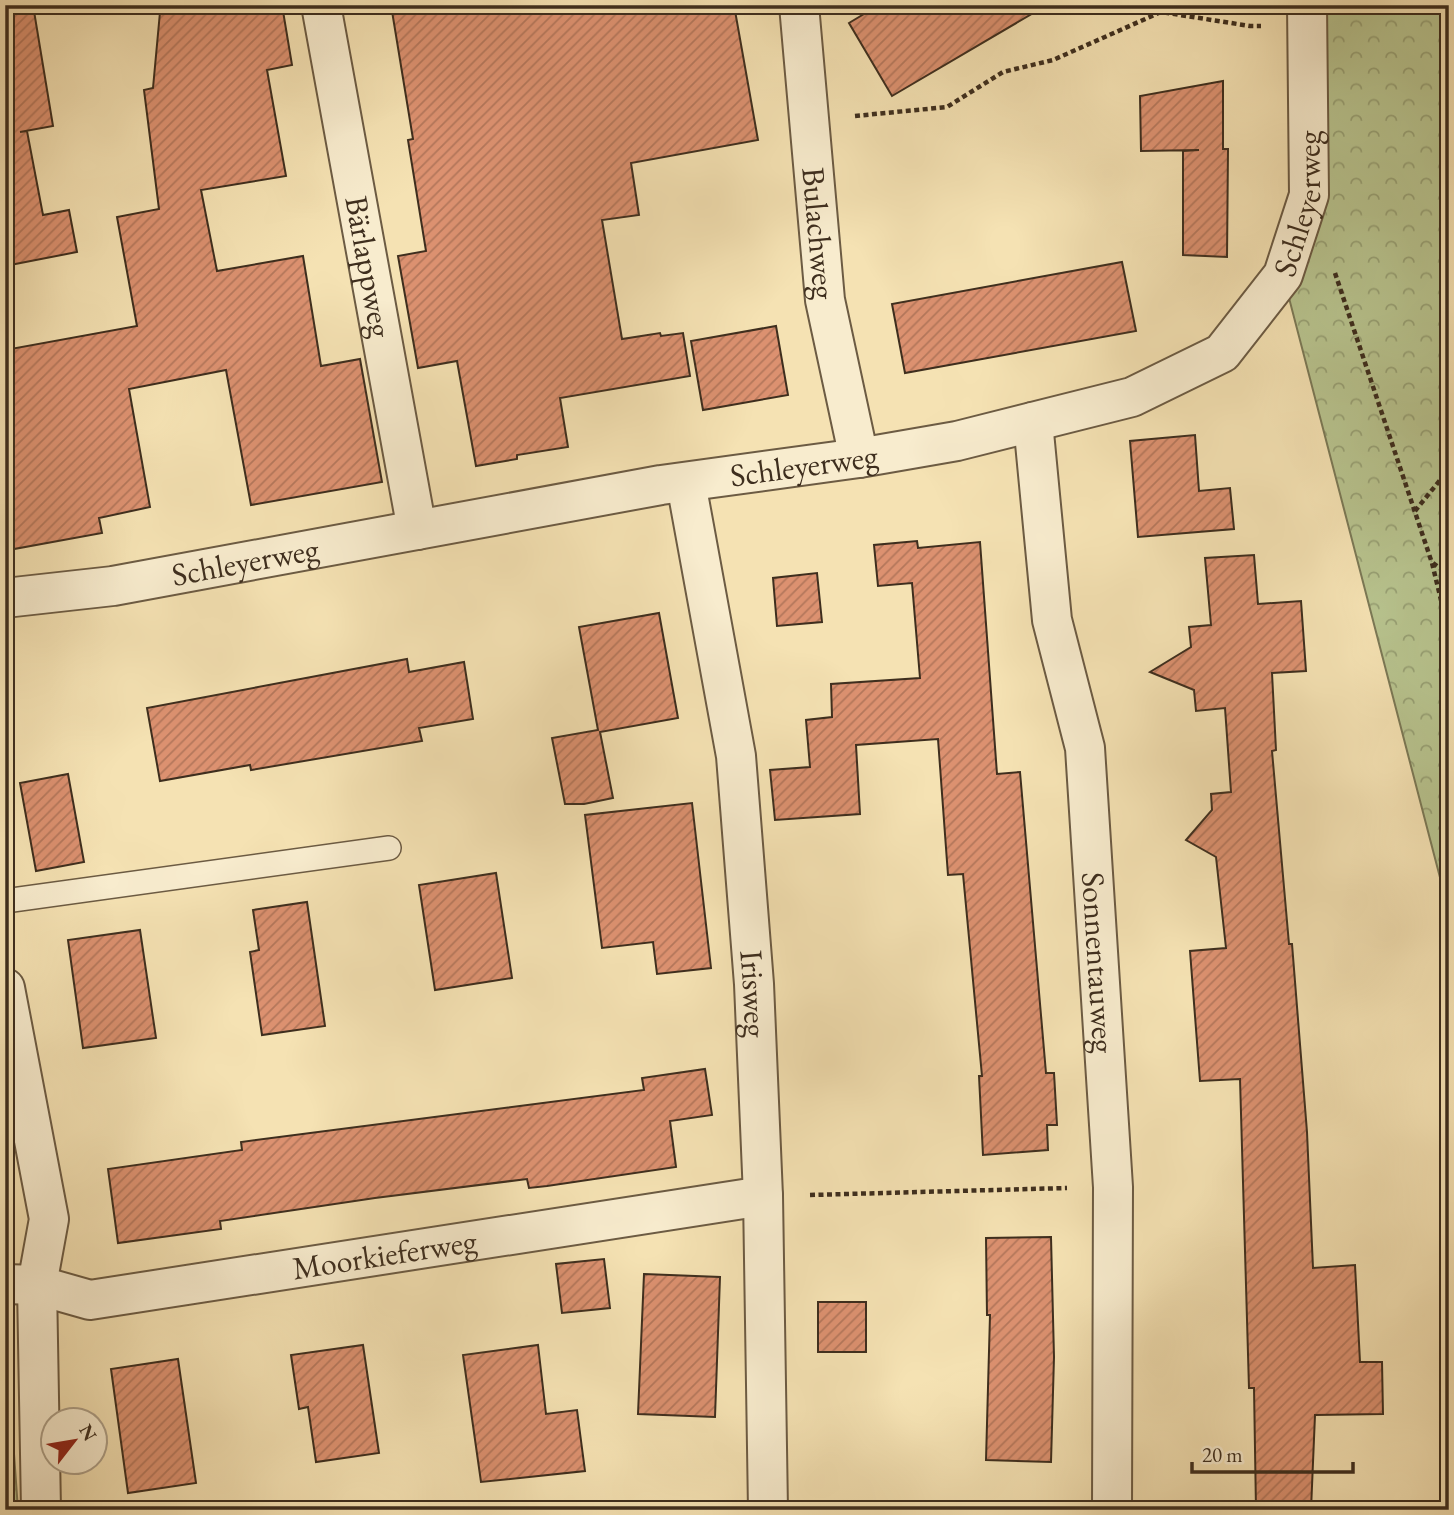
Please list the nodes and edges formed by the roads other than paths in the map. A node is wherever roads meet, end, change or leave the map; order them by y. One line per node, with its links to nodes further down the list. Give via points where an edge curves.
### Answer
1 (321, 5): 7 (street, Bärlappweg)
2 (799, 5): 5 (street, Bulachweg, via 825,300)
3 (1307, 14): 4 (street, Schleyerweg, via 1309,195 1283,275 1222,353 1132,397)
4 (1033, 422): 5 (street, Schleyerweg); 16 (street, Sonnentauweg, via 1052,620 1085,748 1113,1187)
5 (859, 458): 6 (street, Schleyerweg)
6 (686, 483): 7 (street, Schleyerweg); 12 (street, Irisweg, via 736,756 754,984)
7 (417, 530): 8 (street, Schleyerweg, via 113,586)
8 (5, 598)
9 (389, 848): 10 (lane)
10 (5, 901)
11 (5, 988): 13 (street, via 49,1219)
12 (763, 1196): 13 (street, Moorkieferweg, via 90,1300); 15 (street, Irisweg)
13 (21, 1284): 14 (street)
14 (41, 1510)
15 (768, 1510)
16 (1112, 1510)

